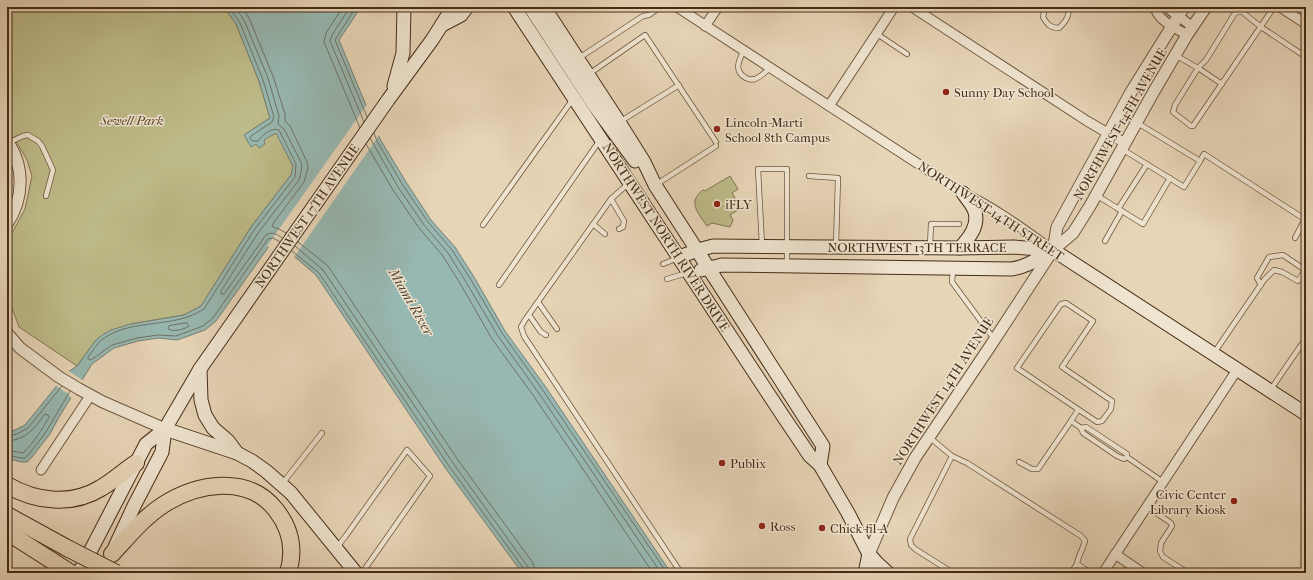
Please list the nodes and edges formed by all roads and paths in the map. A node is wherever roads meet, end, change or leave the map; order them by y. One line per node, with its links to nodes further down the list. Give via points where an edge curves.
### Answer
1 (404, 7): 39 (main road, via 403,53)
2 (446, 7): 23 (main road)
3 (453, 7): 23 (main road, NORTHWEST 17TH AVENUE)
4 (467, 7): 23 (main road, via 461,15)
5 (514, 7): 38 (main road, NORTHWEST NORTH RIVER DRIVE)
6 (530, 7): 20 (main road)
7 (660, 7): 32 (lane)
8 (677, 7): 24 (street, NORTHWEST 14TH STREET)
9 (718, 7): 24 (street)
10 (894, 7): 27 (street)
11 (912, 7): 43 (street)
12 (1045, 7): 19 (lane, via 1043,16 1052,28 1059,28 1065,23)
13 (1155, 7): 21 (street, via 1156,12 1164,20)
14 (1168, 7): 21 (street)
15 (1184, 7): 21 (street, NORTHWEST 14TH AVENUE)
16 (1206, 7): 26 (street, NORTHWEST 14TH AVENUE)
17 (1274, 7): 25 (lane)
18 (1280, 7): 22 (street)
19 (1069, 10)
20 (541, 13): 32 (main road, NORTHWEST NORTH RIVER DRIVE); 52 (main road, via 587,94 621,144)
21 (1175, 21): 26 (street); 43 (street, NORTHWEST 14TH AVENUE)
22 (1306, 24)
23 (442, 25): 39 (main road, NORTHWEST 17TH AVENUE)
24 (706, 26): 28 (street, NORTHWEST 14TH STREET)
25 (1261, 27): 31 (lane); 34 (lane, via 1241,11 1235,12 1206,60); 36 (lane)
26 (1190, 31): 30 (street, NORTHWEST 14TH AVENUE)
27 (877, 34): 29 (lane); 40 (street)
28 (744, 50): 33 (street, NORTHWEST 14TH STREET); 33 (lane, via 738,69 746,79 755,79)
29 (907, 54)
30 (1175, 55): 34 (lane); 42 (street, NORTHWEST 14TH AVENUE)
31 (1306, 57)
32 (578, 59): 35 (main road, NORTHWEST NORTH RIVER DRIVE)
33 (770, 68): 40 (street, NORTHWEST 14TH STREET)
34 (1198, 68): 36 (lane); 36 (lane, via 1173,110 1174,114 1191,126)
35 (588, 75): 37 (lane, via 645,35); 41 (main road, NORTHWEST NORTH RIVER DRIVE)
36 (1222, 84)
37 (679, 85): 41 (lane); 52 (lane, via 716,144)
38 (574, 98): 44 (main road, NORTHWEST NORTH RIVER DRIVE); 62 (lane)
39 (388, 100): 93 (main road, NORTHWEST 17TH AVENUE)
40 (829, 106): 53 (street, NORTHWEST 14TH STREET)
41 (619, 122): 52 (main road, NORTHWEST NORTH RIVER DRIVE)
42 (1136, 122): 46 (street, NORTHWEST 14TH AVENUE); 47 (lane)
43 (1109, 133): 46 (street); 73 (street, NORTHWEST 14TH AVENUE, via 1057,227)
44 (601, 139): 51 (main road, NORTHWEST NORTH RIVER DRIVE); 81 (lane)
45 (8, 142): 55 (lane, via 28,135 42,146 53,170); 59 (street, via 15,155 21,184 17,203)
46 (1123, 146): 48 (lane); 54 (street, NORTHWEST 14TH AVENUE)
47 (1200, 161): 50 (lane, via 1184,187); 58 (lane, via 1204,154)
48 (1147, 164): 50 (lane); 57 (lane)
49 (809, 176): 69 (lane, via 838,178)
50 (1170, 178): 57 (lane, via 1143,224)
51 (630, 183): 56 (lane); 74 (main road, NORTHWEST NORTH RIVER DRIVE)
52 (655, 185): 72 (main road, NORTHWEST NORTH RIVER DRIVE)
53 (963, 193): 71 (main road, via 975,211 976,221 972,234); 73 (street, NORTHWEST 14TH STREET, via 980,201)
54 (1096, 195): 57 (lane); 73 (street, NORTHWEST 14TH AVENUE, via 1073,233)
55 (46, 196)
56 (611, 199): 60 (lane); 63 (lane, via 624,221 623,227)
57 (1120, 210): 66 (lane)
58 (1306, 219): 65 (lane)
59 (7, 224)
60 (593, 224): 64 (lane); 83 (lane)
61 (960, 224): 70 (lane, via 931,224)
62 (483, 225)
63 (619, 228)
64 (605, 234)
65 (1295, 238)
66 (1105, 241)
67 (762, 246): 68 (main road, NORTHWEST 13TH TERRACE); 68 (lane, via 758,169 787,169); 72 (main road, NORTHWEST 13TH TERRACE, via 713,246)
68 (786, 247): 69 (main road, NORTHWEST 13TH TERRACE); 76 (lane)
69 (836, 247): 70 (main road, NORTHWEST 13TH TERRACE)
70 (930, 248): 71 (main road, NORTHWEST 13TH TERRACE)
71 (960, 248): 73 (main road, NORTHWEST 13TH TERRACE, via 1014,247)
72 (698, 250): 74 (main road, NORTHWEST 13TH TERRACE); 78 (main road, NORTHWEST NORTH RIVER DRIVE)
73 (1053, 250): 77 (main road, NORTHWEST 13TH TERRACE, via 1017,268); 89 (street, NORTHWEST 14TH AVENUE); 92 (main road, NORTHWEST 14TH STREET)
74 (679, 257): 75 (lane); 79 (main road, NORTHWEST NORTH RIVER DRIVE)
75 (664, 264)
76 (787, 266): 77 (main road, NORTHWEST 13TH TERRACE); 78 (main road, NORTHWEST 13TH TERRACE, via 722,265)
77 (953, 268): 89 (lane, via 952,282)
78 (708, 269): 79 (main road, NORTHWEST 13TH TERRACE); 109 (main road, NORTHWEST NORTH RIVER DRIVE, via 823,446)
79 (689, 273): 80 (lane); 109 (main road, NORTHWEST NORTH RIVER DRIVE, via 806,451)
80 (668, 279)
81 (499, 285)
82 (1261, 285): 82 (lane, via 1274,270 1298,281 1305,270 1283,255 1269,257 1257,278); 92 (lane)
83 (538, 302): 84 (lane); 85 (lane)
84 (529, 315): 87 (lane); 129 (lane, via 522,327 524,336)
85 (557, 329)
86 (7, 333): 91 (street)
87 (546, 335)
88 (1306, 338): 95 (lane)
89 (994, 339): 103 (street, NORTHWEST 14TH AVENUE)
90 (7, 342): 91 (street)
91 (20, 348): 96 (street)
92 (1213, 355): 94 (main road, NORTHWEST 14TH STREET)
93 (200, 369): 101 (main road, NORTHWEST 17TH AVENUE); 104 (main road, via 201,400 205,415 213,428)
94 (1237, 370): 95 (main road, NORTHWEST 14TH STREET); 111 (street)
95 (1270, 391): 98 (main road, NORTHWEST 14TH STREET)
96 (90, 396): 101 (street); 110 (street)
97 (1078, 410): 97 (lane, via 1017,368 1061,304 1066,303 1093,321 1062,367 1112,401 1111,409 1102,421 1097,422); 99 (lane)
98 (1306, 414)
99 (1071, 421): 100 (lane); 107 (lane, via 1038,469 1032,470)
100 (1082, 428): 106 (lane, via 1086,427 1097,433 1127,454); 106 (lane, via 1083,433 1117,456 1124,459)
101 (165, 429): 104 (main road); 108 (main road, NORTHWEST 17TH AVENUE, via 146,444); 118 (main road, NORTHWEST 17TH AVENUE, via 162,452)
102 (322, 434): 112 (lane)
103 (929, 437): 105 (lane); 119 (street, NORTHWEST 14TH AVENUE, via 893,498)
104 (237, 453): 112 (main road)
105 (952, 456): 121 (lane, via 1081,536 1085,541); 132 (lane, via 910,539 911,545)
106 (1127, 457): 111 (lane)
107 (1019, 462)
108 (136, 463): 113 (highway, via 100,488 74,499 38,497); 123 (main road, NORTHWEST 17TH AVENUE)
109 (820, 465): 119 (main road, NORTHWEST NORTH RIVER DRIVE)
110 (41, 470)
111 (1163, 482): 114 (street)
112 (282, 484): 117 (main road)
113 (7, 485)
114 (1146, 506): 120 (street); 137 (lane, via 1172,526 1162,543 1160,551 1163,557)
115 (7, 515): 125 (highway, bridge)
116 (7, 532): 122 (highway)
117 (336, 548): 127 (main road); 128 (lane, via 407,450 430,476)
118 (112, 554): 124 (main road, NORTHWEST 17TH AVENUE); 126 (highway, via 135,529 163,505 209,487 237,486 264,498 281,517 292,543)
119 (869, 554): 130 (main road); 131 (main road, NORTHWEST NORTH RIVER DRIVE)
120 (1115, 554): 135 (street); 136 (street)
121 (1077, 564): 133 (lane); 134 (lane)
122 (71, 573)
123 (79, 573)
124 (102, 573)
125 (116, 573)
126 (288, 573)
127 (356, 573)
128 (362, 573)
129 (681, 573)
130 (865, 573)
131 (888, 573)
132 (953, 573)
133 (1071, 573)
134 (1091, 573)
135 (1103, 573)
136 (1143, 573)
137 (1188, 573)

